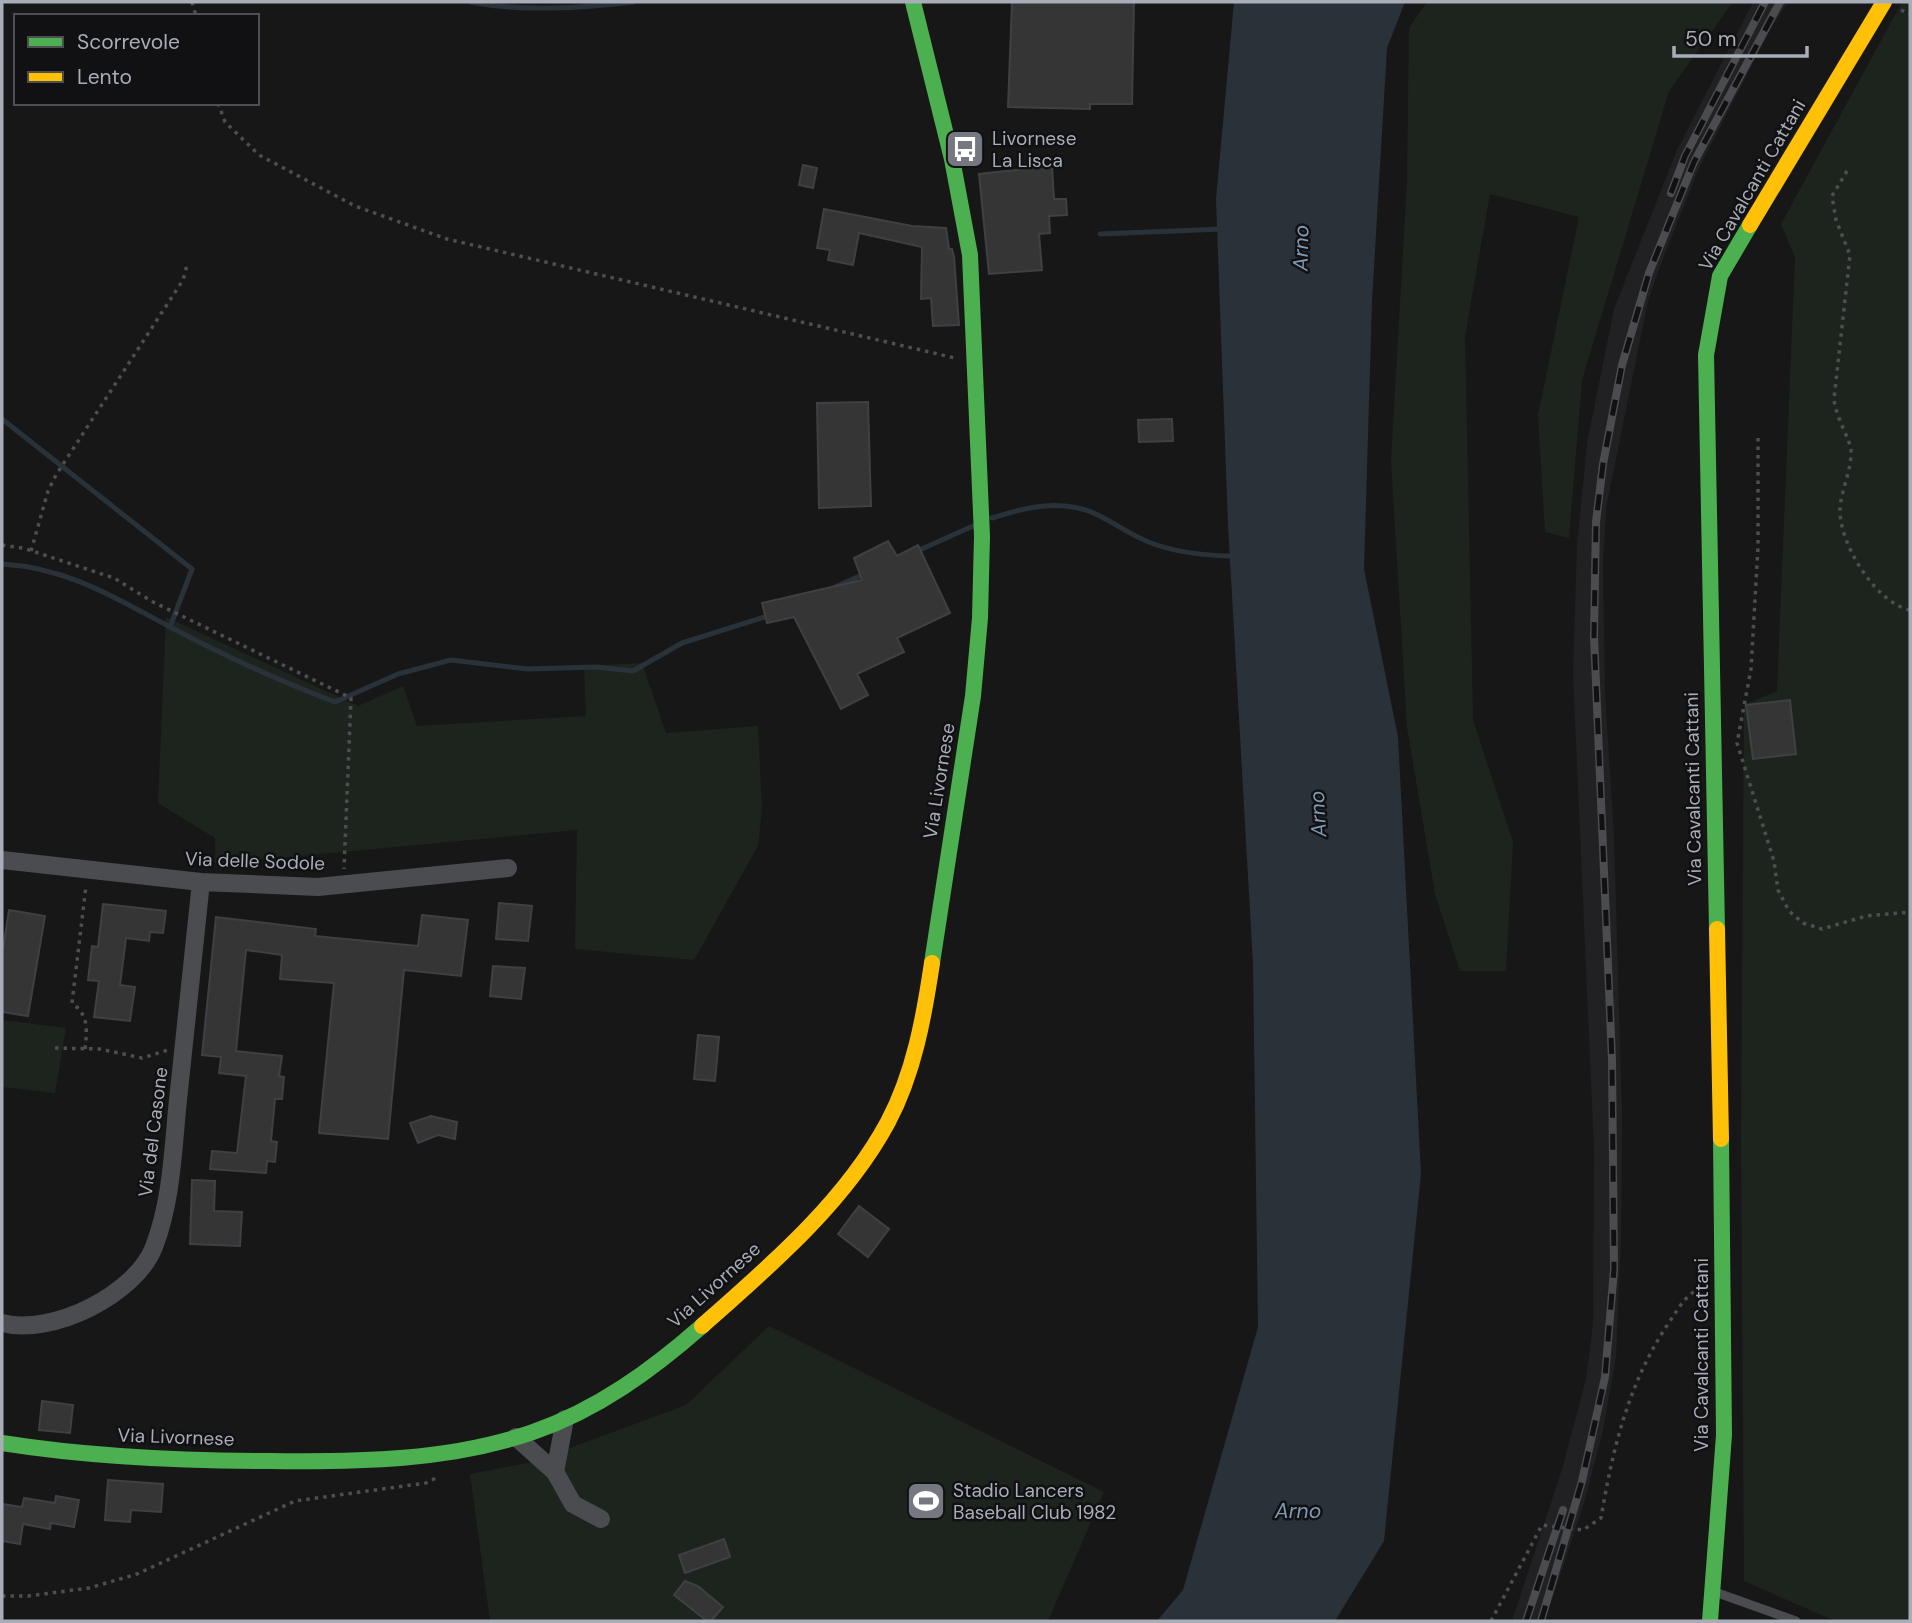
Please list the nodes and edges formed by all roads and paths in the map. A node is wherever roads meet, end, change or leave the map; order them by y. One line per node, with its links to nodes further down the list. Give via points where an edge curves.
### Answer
1 (914, 2): 6 (main road, Via Livornese, via 969,248)
2 (1884, 2): 20 (main road, Via Cavalcanti Cattani, via 1720,276 1707,344)
3 (219, 105): 6 (path, via 225,122 259,155 355,206 447,239)
4 (1847, 171): 10 (path, via 1832,197 1850,255 1834,399 1836,417 1851,449 1840,510 1858,565 1895,607)
5 (187, 265): 9 (path, via 183,280 56,475)
6 (976, 363): 22 (main road, Via Livornese, via 982,577 978,653 928,982 903,1090 861,1166 795,1239 654,1364)
7 (1758, 438): 16 (path, via 1751,669 1737,743 1774,861 1777,890 1789,911 1803,923 1822,929 1866,915)
8 (2, 545): 9 (path)
9 (31, 551): 15 (path, via 114,578 153,602 351,698)
10 (1910, 610)
11 (2, 860): 13 (street, Via delle Sodole)
12 (508, 868): 15 (street, Via delle Sodole)
13 (88, 870): 14 (street, Via delle Sodole); 19 (path, via 72,1003 82,1010 87,1025)
14 (201, 882): 15 (street, Via delle Sodole); 17 (street, Via del Casone)
15 (343, 885)
16 (1910, 912)
17 (184, 1047): 19 (path, via 142,1058); 21 (street, Via del Casone, via 169,1193 153,1249 128,1282 97,1305 48,1323)
18 (55, 1048): 19 (path)
19 (85, 1049)
20 (1723, 1279): 28 (main road, Via Cavalcanti Cattani, via 1724,1435); 30 (path, via 1689,1293 1647,1355 1623,1416 1601,1518 1583,1530 1542,1525)
21 (2, 1323)
22 (565, 1419): 23 (main road, Via Livornese); 25 (street)
23 (516, 1437): 24 (main road, Via Livornese, via 405,1455 309,1462 168,1461); 25 (street)
24 (2, 1443)
25 (555, 1472): 27 (street, via 573,1504)
26 (439, 1476): 29 (path, via 426,1483 295,1501 137,1574 89,1588)
27 (601, 1519)
28 (1712, 1591): 31 (main road, Via Cavalcanti Cattani); 32 (lane)
29 (2, 1596)
30 (1491, 1621)
31 (1710, 1621)
32 (1796, 1621)

